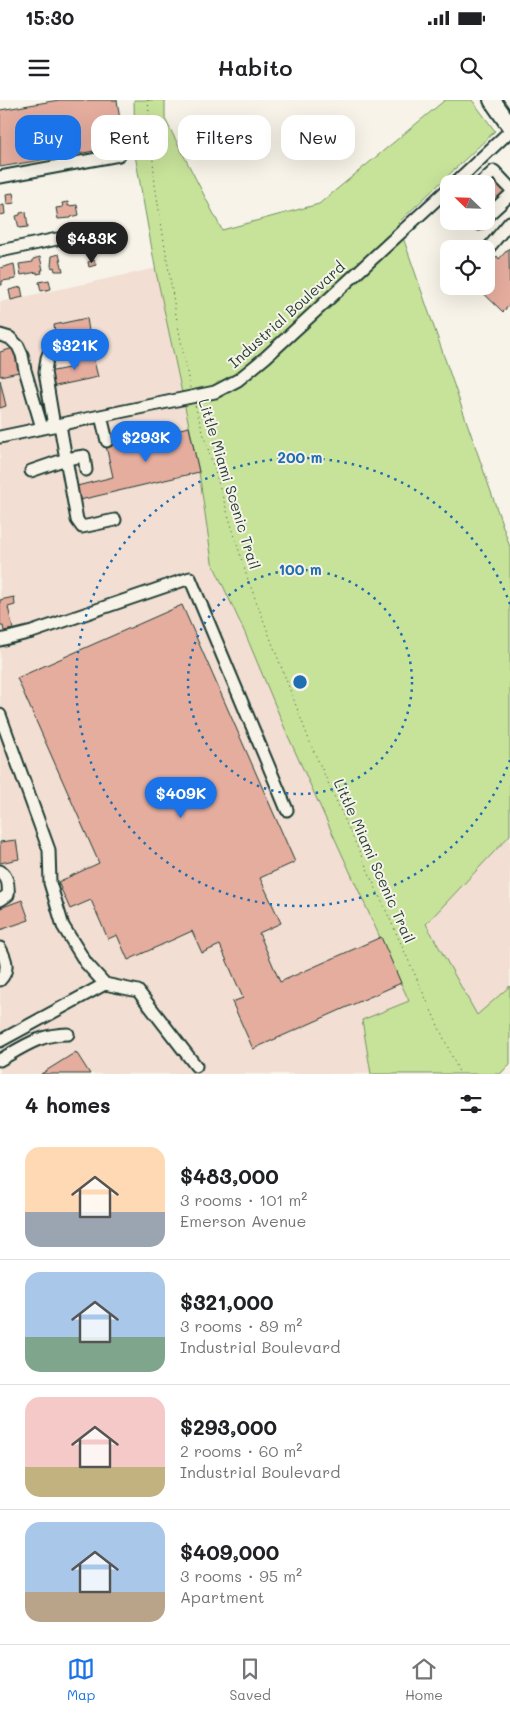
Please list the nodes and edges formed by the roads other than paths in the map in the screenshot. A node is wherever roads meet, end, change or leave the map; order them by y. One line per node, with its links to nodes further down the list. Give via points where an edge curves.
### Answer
1 (492, 100): 2 (highway)
2 (509, 124): 4 (street)
3 (92, 160): 6 (street)
4 (471, 175)
5 (490, 175): 7 (street, via 494,171)
6 (0, 177)
7 (510, 188)
8 (510, 195): 10 (street)
9 (440, 196): 17 (street, Industrial Boulevard, via 238,380 215,392)
10 (495, 209)
11 (510, 222): 13 (street)
12 (57, 239): 14 (street)
13 (495, 240)
14 (0, 250)
15 (0, 335): 19 (street, via 10,338 18,346)
16 (53, 342): 18 (street, via 46,358 45,372)
17 (101, 416): 18 (street, Industrial Boulevard); 21 (street)
18 (57, 425): 19 (street, Industrial Boulevard); 22 (street)
19 (42, 428): 20 (street, Industrial Boulevard)
20 (0, 437)
21 (107, 441)
22 (66, 459): 23 (street, via 84,456); 24 (street); 25 (street, via 77,520 82,527)
23 (86, 470)
24 (31, 471)
25 (115, 520)
26 (0, 640): 28 (street, via 190,578)
27 (0, 715): 33 (street, via 49,850 50,884 63,926 86,963)
28 (287, 810)
29 (0, 871): 30 (street, via 7,879 8,888 8,895)
30 (0, 900)
31 (0, 948): 32 (street, via 7,967)
32 (0, 980)
33 (105, 984): 35 (street); 37 (street, via 138,991)
34 (68, 1034): 36 (street, via 53,1034 34,1041)
35 (0, 1041)
36 (0, 1060)
37 (196, 1066)

